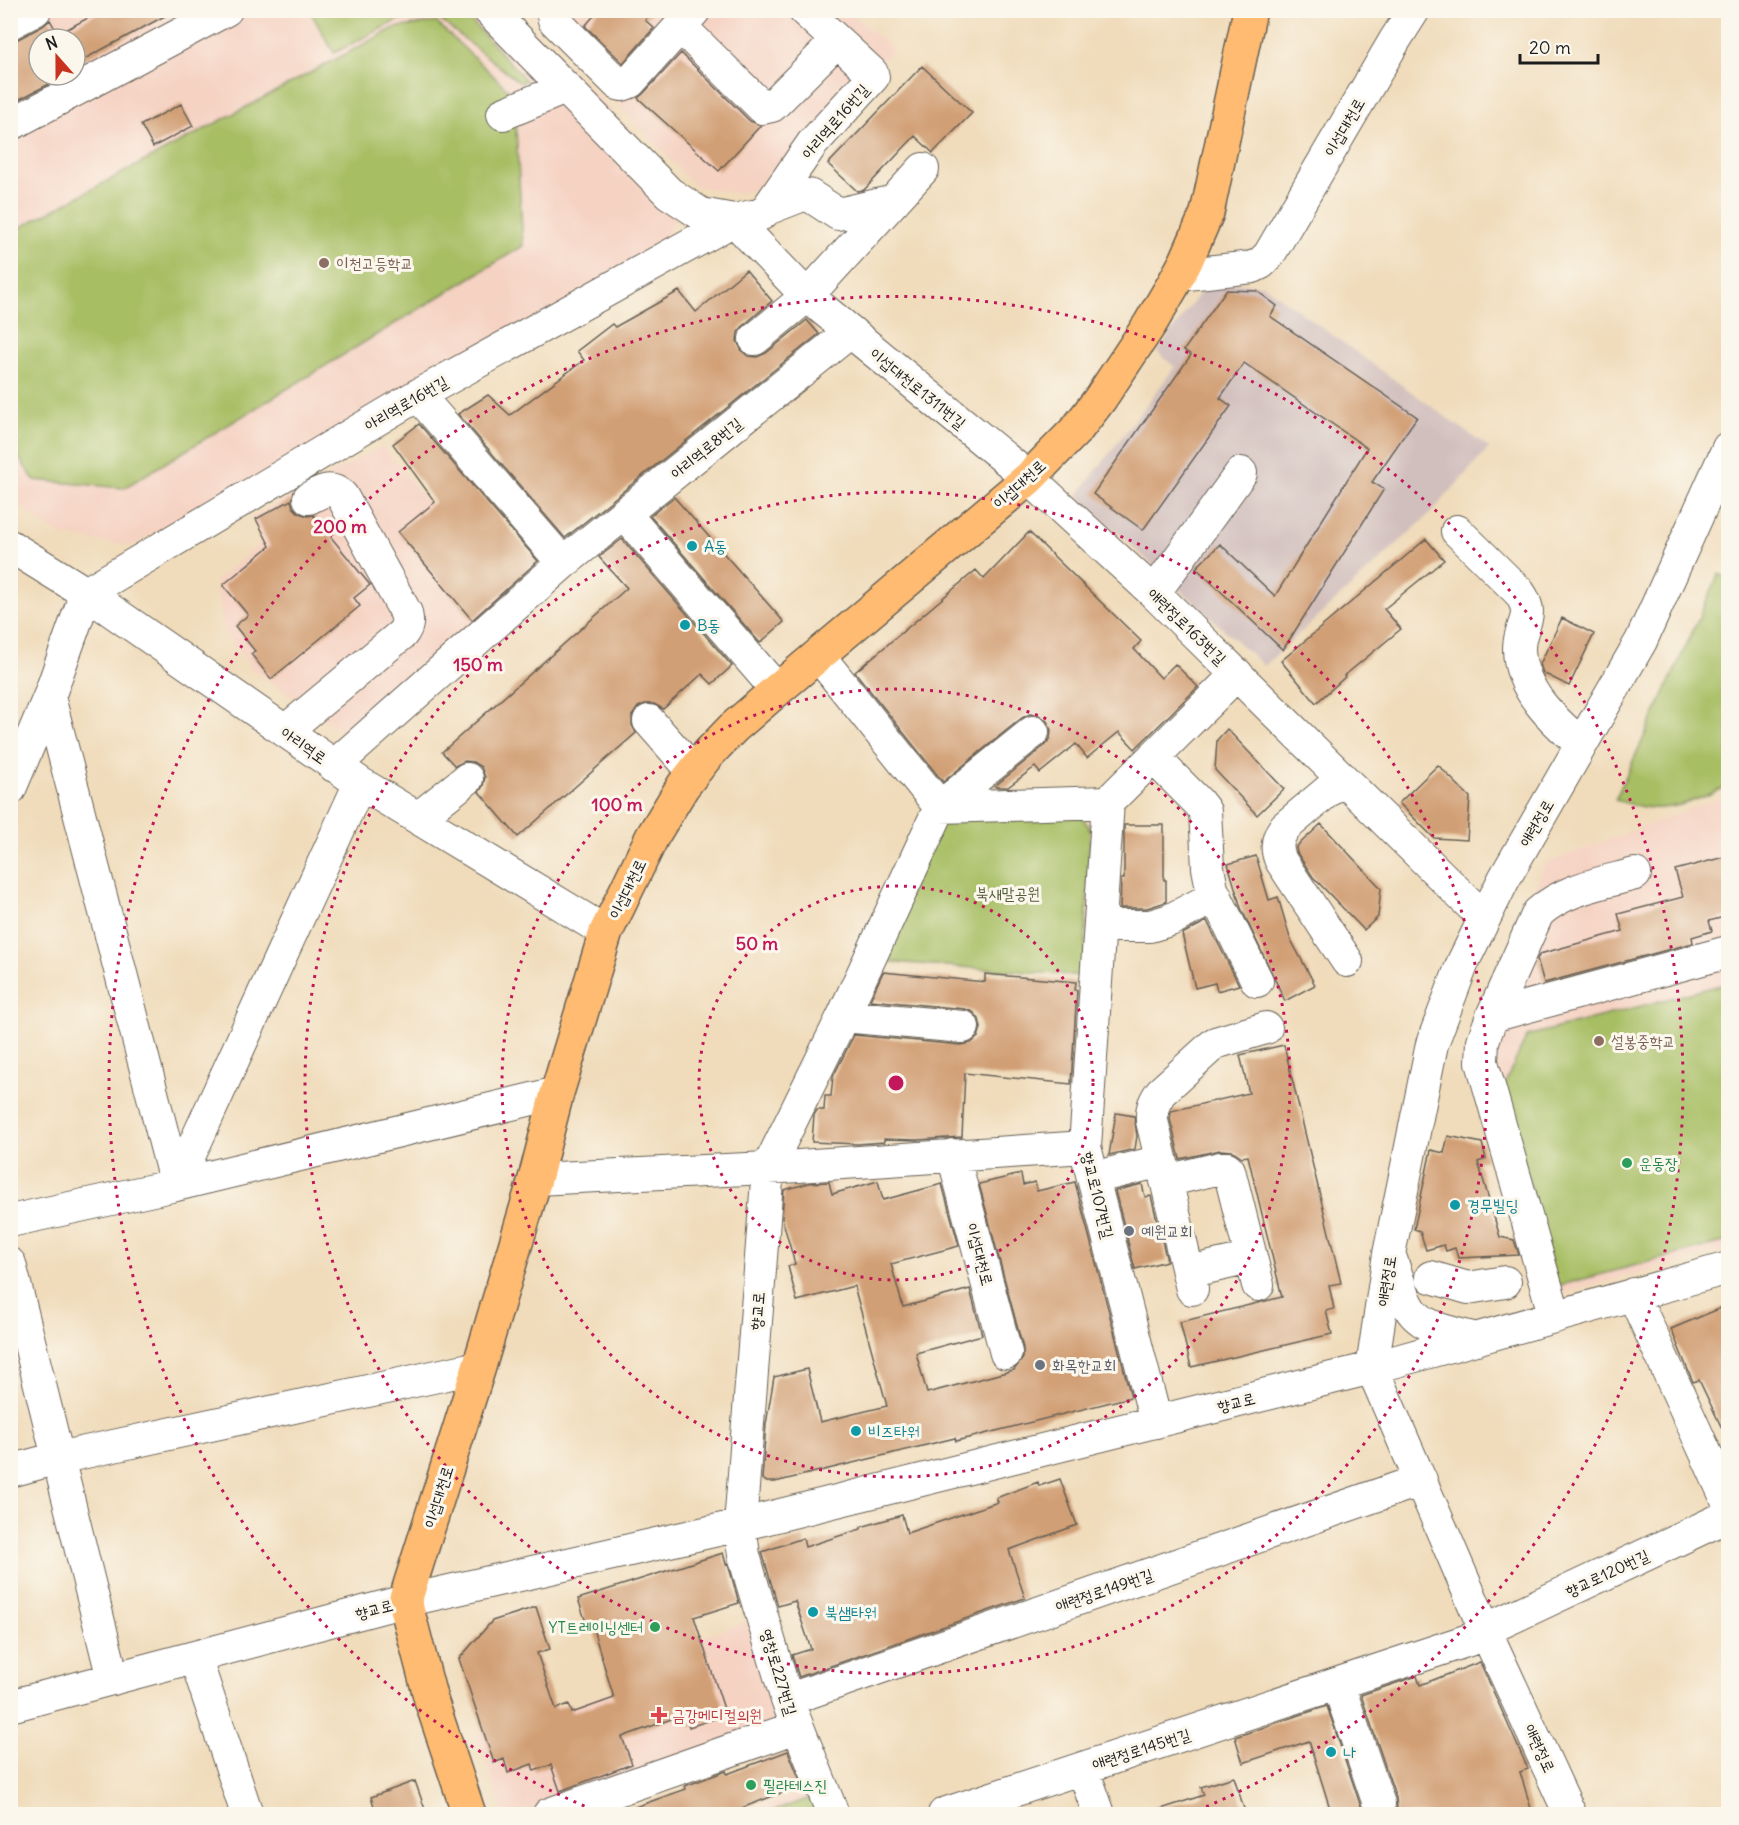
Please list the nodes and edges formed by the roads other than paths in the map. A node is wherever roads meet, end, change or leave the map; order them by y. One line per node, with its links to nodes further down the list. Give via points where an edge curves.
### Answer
1 (35, 10): 9 (street)
2 (226, 10): 13 (street)
3 (489, 10): 11 (street)
4 (552, 10): 8 (street, via 554,20 622,85 630,82)
5 (804, 10): 10 (street)
6 (1250, 10): 18 (main road, 이섭대천로, via 1207,213)
7 (1414, 10): 18 (street, 이섭대천로, via 1262,263)
8 (687, 18): 10 (street, via 763,108 772,106)
9 (10, 24)
10 (837, 41): 16 (street, 아리역로16번길, via 873,78 812,144)
11 (566, 88): 12 (street); 17 (street, via 669,193 701,214)
12 (504, 114)
13 (10, 125)
14 (923, 169): 15 (street)
15 (894, 201): 16 (street, via 838,214 803,195); 19 (street)
16 (767, 209): 17 (street, 아리역로16번길, via 762,214)
17 (734, 220): 19 (street, 이섭대천로1311번길); 22 (street, 아리역로16번길)
18 (1178, 275): 25 (main road, 이섭대천로, via 1100,399)
19 (807, 296): 20 (street, 이섭대천로1311번길); 21 (street)
20 (850, 332): 25 (street, 이섭대천로1311번길); 30 (street, 아리역로8번길)
21 (755, 339)
22 (418, 395): 30 (street); 31 (street, 아리역로16번길)
23 (1728, 448): 40 (street, 애련정로, via 1641,641)
24 (1241, 473): 32 (street)
25 (1029, 478): 32 (street, 애련정로163번길); 33 (main road, 이섭대천로)
26 (309, 498): 38 (street, via 326,490 342,496 408,621 402,634)
27 (635, 526): 35 (street)
28 (1457, 531): 40 (street, via 1524,598 1528,613 1519,648 1524,675 1545,711)
29 (10, 546): 31 (street, 아리역로)
30 (563, 563): 42 (street, 아리역로8번길)
31 (86, 593): 36 (street); 38 (street, 아리역로)
32 (1154, 593): 34 (street, 애련정로163번길)
33 (818, 655): 35 (main road, 이섭대천로); 49 (street)
34 (1237, 674): 41 (street); 45 (street, 애련정로163번길)
35 (777, 690): 43 (main road, 이섭대천로, via 732,728)
36 (49, 697): 47 (street); 70 (street)
37 (649, 721): 43 (street)
38 (285, 731): 42 (street, 아리역로)
39 (1032, 732): 49 (street)
40 (1581, 744): 53 (street, 애련정로)
41 (1153, 758): 48 (street); 52 (street, via 1202,806 1208,868)
42 (334, 766): 46 (street, 아리역로)
43 (694, 772): 55 (main road, 이섭대천로, via 652,837)
44 (467, 779): 50 (street)
45 (1342, 779): 53 (street, 애련정로163번길); 57 (street, via 1285,827 1276,848)
46 (360, 783): 50 (street, 아리역로); 70 (street)
47 (10, 789)
48 (1108, 802): 49 (street); 54 (street, 향교로107번길)
49 (940, 807): 59 (street)
50 (418, 818): 55 (street, 아리역로)
51 (1635, 874): 60 (street, via 1548,903 1538,913)
52 (1216, 896): 54 (street, via 1150,926); 58 (street)
53 (1484, 918): 72 (street, 애련정로, via 1432,1044)
54 (1100, 926): 64 (street, 향교로107번길)
55 (606, 932): 63 (main road, 이섭대천로)
56 (1728, 952): 60 (street)
57 (1347, 961)
58 (1257, 981)
59 (843, 1016): 61 (street); 66 (street)
60 (1492, 1016): 79 (street, via 1483,1041 1482,1062)
61 (963, 1027)
62 (1266, 1028): 67 (street, via 1215,1043 1161,1092 1154,1102 1152,1121)
63 (556, 1093): 69 (main road, 이섭대천로); 70 (street)
64 (1085, 1147): 65 (street); 68 (street, 향교로107번길)
65 (953, 1155): 66 (street); 81 (street, 이섭대천로)
66 (768, 1168): 69 (street); 90 (street, 향교로)
67 (1164, 1171): 67 (street, via 1190,1281 1255,1272 1229,1170); 68 (street)
68 (1093, 1178): 84 (street, 향교로107번길)
69 (535, 1179): 82 (main road, 이섭대천로)
70 (176, 1185): 71 (street)
71 (10, 1221)
72 (1389, 1254): 80 (street, via 1413,1312 1424,1322); 83 (street, 애련정로)
73 (10, 1264): 85 (street)
74 (1728, 1268): 78 (street, 향교로)
75 (1431, 1277): 77 (street)
76 (1505, 1282): 77 (street)
77 (1468, 1288): 80 (street)
78 (1633, 1294): 79 (street, 향교로); 88 (street)
79 (1555, 1317): 80 (street, 향교로)
80 (1464, 1335): 83 (street, 향교로)
81 (1006, 1353)
82 (478, 1368): 85 (street); 91 (main road, 이섭대천로)
83 (1372, 1368): 84 (street, 향교로); 87 (street, 애련정로)
84 (1156, 1422): 90 (street, 향교로)
85 (58, 1458): 86 (street); 94 (street)
86 (10, 1471)
87 (1421, 1480): 92 (street, 애련정로); 97 (street, 애련정로149번길)
88 (1728, 1502)
89 (1728, 1516): 92 (street, 향교로120번길)
90 (741, 1525): 91 (street, 향교로); 97 (street, 영창로227번길, via 746,1564)
91 (405, 1601): 93 (street, 향교로); 101 (main road, via 431,1700)
92 (1486, 1632): 95 (street, 애련정로145번길); 106 (street, 애련정로)
93 (195, 1657): 94 (street, 향교로); 100 (street)
94 (113, 1679): 96 (street, 향교로)
95 (1338, 1684): 98 (street, 애련정로145번길); 99 (street)
96 (10, 1706)
97 (792, 1713): 102 (street); 103 (street, 영창로227번길)
98 (1083, 1769): 104 (street, 애련정로145번길); 105 (street)
99 (1379, 1804)
100 (247, 1815)
101 (469, 1815)
102 (549, 1815)
103 (832, 1815)
104 (944, 1815)
105 (1099, 1815)
106 (1570, 1815)

